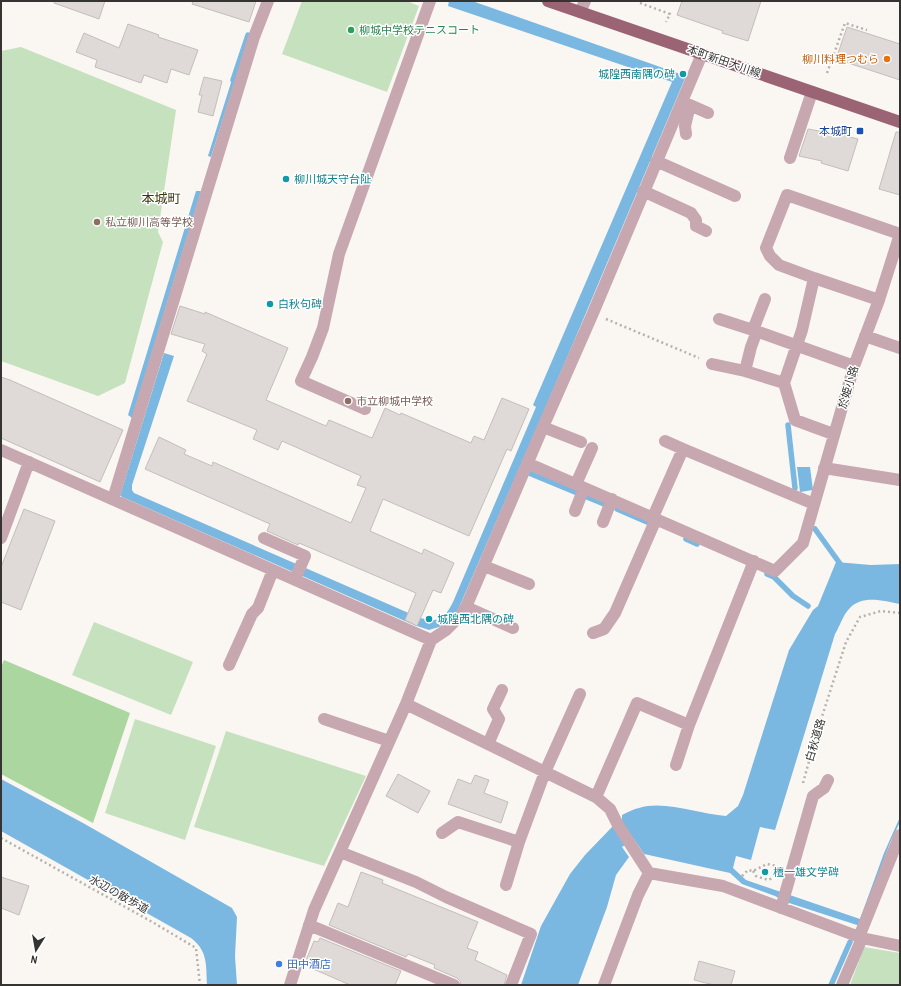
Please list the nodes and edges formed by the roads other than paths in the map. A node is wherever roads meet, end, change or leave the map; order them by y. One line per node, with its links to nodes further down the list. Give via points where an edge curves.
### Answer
1 (268, 1): 42 (street, via 254,37)
2 (430, 1): 29 (street, via 339,254 323,328 301,381)
3 (548, 1): 4 (main road, 本町新田大川線)
4 (582, 7): 5 (main road, 本町新田大川線)
5 (702, 54): 6 (main road, 本町新田大川線); 7 (street)
6 (812, 92): 9 (main road, 本町新田大川線); 11 (street)
7 (686, 103): 8 (street); 10 (street); 12 (street)
8 (708, 113)
9 (900, 122)
10 (686, 134)
11 (790, 158)
12 (656, 162): 13 (street); 14 (street)
13 (643, 191): 15 (street, via 691,213 696,220 696,226); 30 (street)
14 (735, 196)
15 (706, 230)
16 (900, 234): 17 (street, via 787,195 766,248 779,265); 19 (street, 於姫小路)
17 (814, 278): 19 (street); 23 (street)
18 (765, 299): 21 (street)
19 (879, 300): 22 (street, 於姫小路)
20 (719, 319): 21 (street)
21 (752, 330): 23 (street); 27 (street)
22 (865, 336): 24 (street); 26 (street, 於姫小路)
23 (796, 345): 26 (street); 28 (street)
24 (900, 348)
25 (712, 364): 27 (street)
26 (854, 366): 31 (street, 於姫小路)
27 (745, 371): 28 (street)
28 (784, 383): 31 (street, via 795,420)
29 (365, 409)
30 (543, 427): 33 (street); 38 (street)
31 (834, 434): 39 (street, 於姫小路)
32 (665, 441): 35 (street)
33 (581, 442)
34 (592, 448): 41 (street)
35 (683, 449): 44 (street); 46 (street)
36 (1, 450): 37 (street)
37 (30, 462): 42 (street); 48 (street)
38 (525, 468): 41 (street); 50 (street)
39 (824, 468): 40 (street); 44 (street, 於姫小路)
40 (900, 480)
41 (581, 490): 43 (street); 45 (street)
42 (113, 499): 52 (street)
43 (612, 499): 46 (street); 47 (street)
44 (814, 504): 51 (street, 於姫小路, via 803,543 775,571)
45 (576, 511)
46 (655, 518): 51 (street); 57 (street, via 615,613 604,629)
47 (603, 522)
48 (1, 538)
49 (264, 538): 53 (street, via 305,556)
50 (484, 566): 54 (street); 55 (street)
51 (752, 566): 64 (street)
52 (273, 570): 53 (street); 59 (street, via 258,608 252,614)
53 (298, 572): 58 (street)
54 (529, 584)
55 (466, 607): 56 (street); 58 (street, via 446,630)
56 (513, 628)
57 (593, 633)
58 (431, 640): 62 (street)
59 (229, 665)
60 (502, 690): 66 (street, via 493,709 499,719)
61 (580, 694): 68 (street)
62 (406, 704): 65 (street); 66 (street)
63 (324, 718): 65 (street)
64 (689, 725): 67 (street); 70 (street, via 637,703)
65 (389, 741): 74 (street)
66 (488, 744): 68 (street)
67 (676, 765)
68 (545, 772): 70 (street); 73 (street)
69 (828, 780): 77 (street, via 824,788 813,796)
70 (596, 797): 75 (street, via 610,809)
71 (442, 833): 73 (street, via 458,822)
72 (900, 835): 79 (street)
73 (519, 842): 76 (street)
74 (340, 852): 78 (street); 83 (street, via 416,882 531,934)
75 (649, 873): 77 (street, via 723,886); 84 (street, via 638,895)
76 (506, 885)
77 (781, 908): 79 (street)
78 (309, 925): 81 (street); 82 (street)
79 (861, 938): 80 (street); 85 (street)
80 (900, 946)
81 (290, 985)
82 (454, 985)
83 (511, 985)
84 (604, 985)
85 (842, 985)

